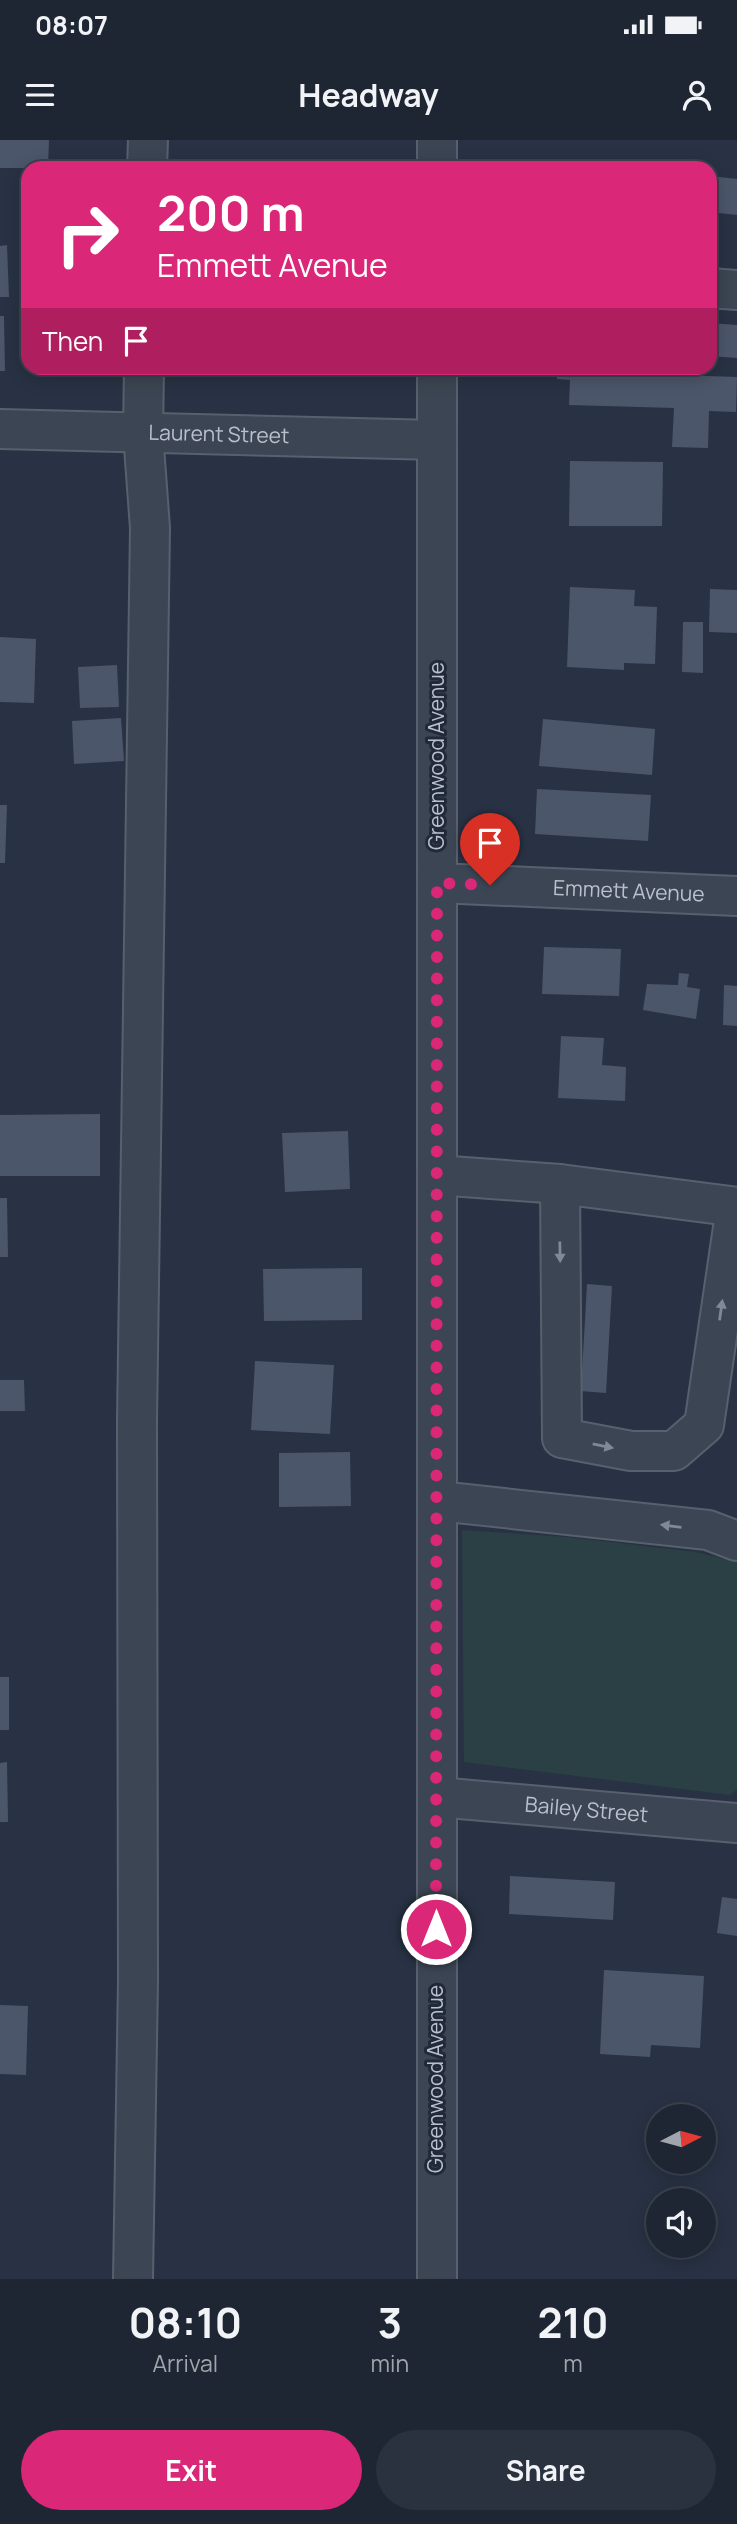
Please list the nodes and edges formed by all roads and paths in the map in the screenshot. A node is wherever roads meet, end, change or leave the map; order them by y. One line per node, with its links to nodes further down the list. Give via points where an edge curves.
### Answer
1 (148, 140): 3 (street)
2 (437, 140): 4 (street)
3 (148, 161)
4 (437, 161)
5 (717, 289): 6 (street)
6 (737, 290)
7 (144, 375): 10 (street)
8 (437, 375): 11 (street, Greenwood Avenue)
9 (0, 429): 10 (street, Laurent Street)
10 (143, 433): 11 (street, Laurent Street); 21 (street, via 150,528 137,1420 138,1981)
11 (437, 440): 12 (street, Greenwood Avenue)
12 (437, 883): 13 (street, Emmett Avenue); 14 (street, Greenwood Avenue)
13 (737, 896)
14 (437, 1175): 15 (street); 17 (street, Greenwood Avenue)
15 (559, 1184): 16 (street); 16 (street, one-way to 16, via 562,1438 631,1451 674,1451 704,1425)
16 (736, 1207)
17 (438, 1501): 18 (street, one-way to 17, via 697,1529); 19 (street, Greenwood Avenue)
18 (737, 1541)
19 (437, 1797): 20 (street, Bailey Street); 22 (street, Greenwood Avenue)
20 (737, 1823)
21 (133, 2279)
22 (437, 2279)

